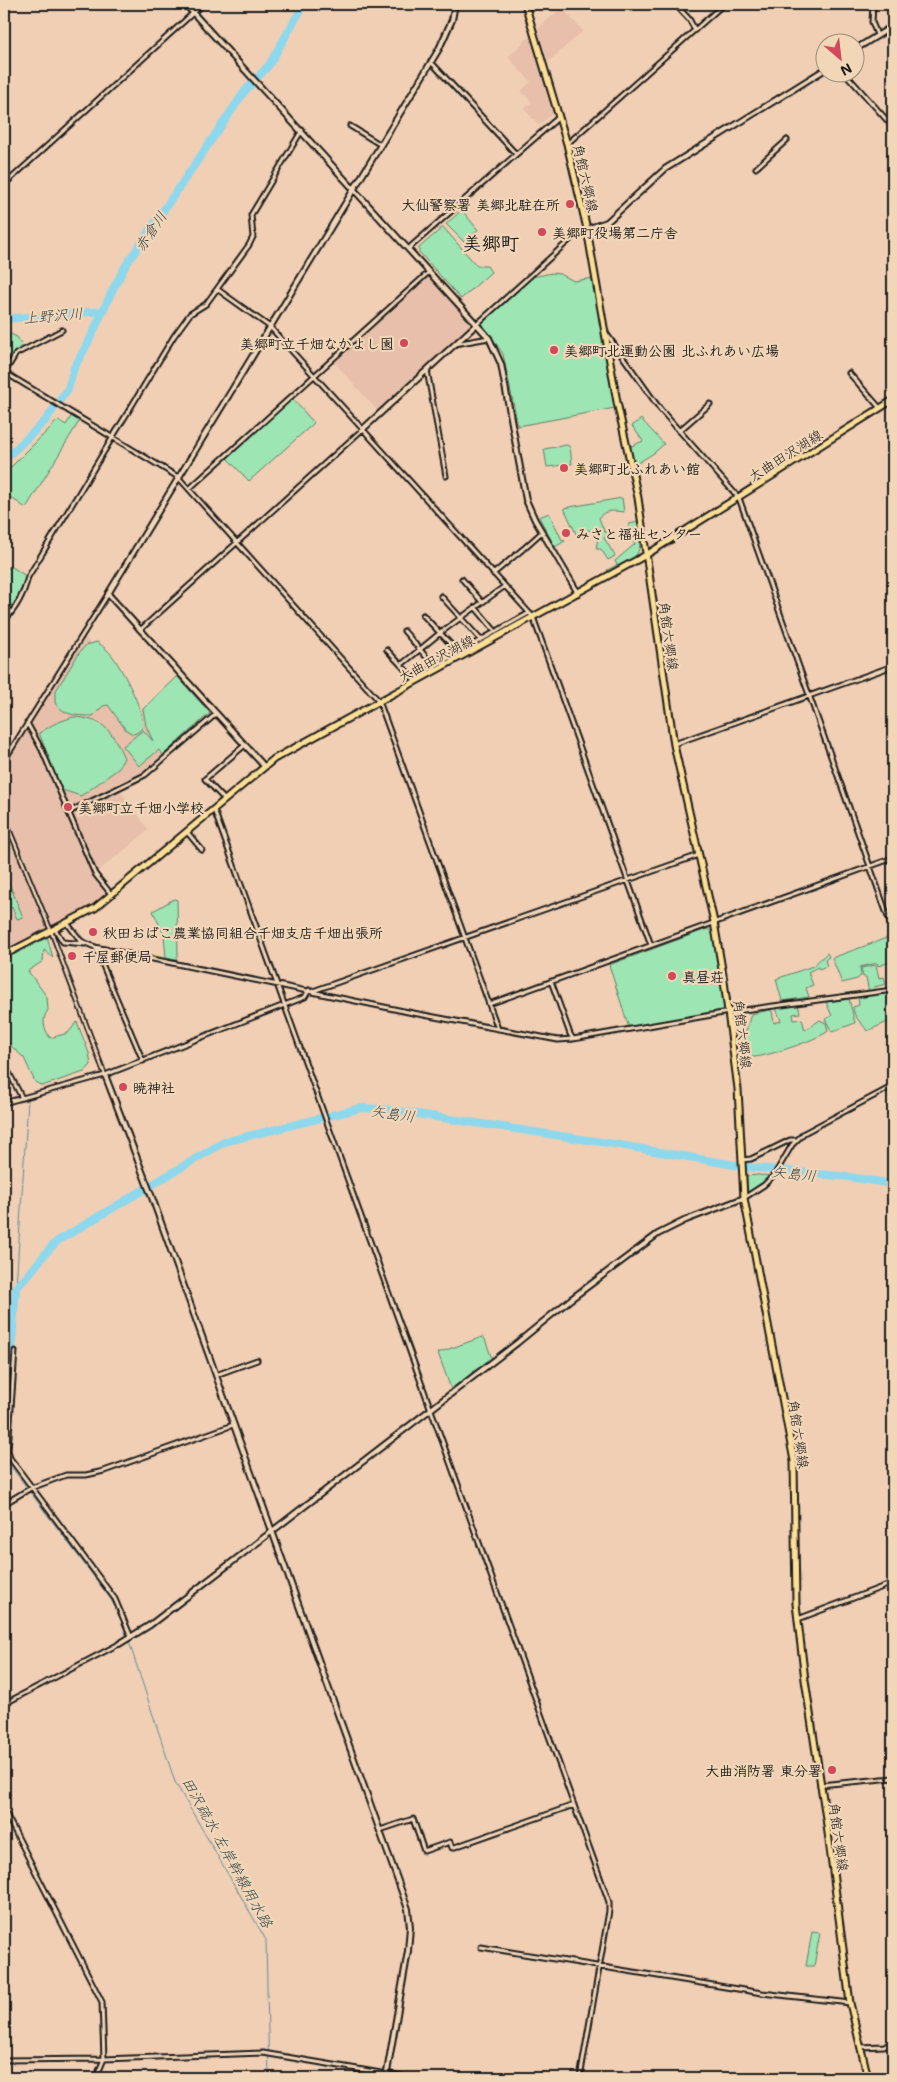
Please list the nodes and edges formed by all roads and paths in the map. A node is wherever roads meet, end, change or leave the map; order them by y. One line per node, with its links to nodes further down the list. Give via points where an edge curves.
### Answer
1 (185, 4): 8 (street)
2 (203, 4): 8 (street)
3 (455, 4): 13 (street, via 448,30)
4 (525, 4): 16 (main road, 角館六郷線)
5 (675, 4): 10 (street)
6 (724, 4): 10 (street)
7 (873, 4): 11 (street, via 872,22)
8 (193, 12): 19 (street); 25 (street)
9 (893, 26): 11 (street)
10 (695, 30): 21 (street)
11 (877, 36): 12 (street)
12 (864, 44)
13 (431, 62): 22 (street); 23 (street)
14 (814, 76): 27 (street, via 665,169 607,222)
15 (853, 82): 18 (street)
16 (559, 116): 21 (main road, 角館六郷線); 23 (street)
17 (350, 126): 22 (street)
18 (893, 127)
19 (302, 130): 26 (street); 30 (street, via 251,215 253,237 249,246)
20 (787, 140): 24 (street)
21 (567, 144): 27 (main road, 角館六郷線)
22 (381, 145): 26 (street)
23 (516, 154): 28 (street)
24 (756, 168)
25 (4, 186)
26 (354, 189): 28 (street); 32 (street)
27 (587, 229): 31 (street); 34 (main road, 角館六郷線)
28 (408, 248): 29 (street)
29 (429, 272): 31 (street); 40 (street)
30 (217, 289): 32 (street); 46 (street, via 206,304 190,314 174,336)
31 (477, 324): 35 (street); 36 (street)
32 (270, 327): 40 (street); 48 (street)
33 (62, 330): 38 (street, via 16,354)
34 (605, 332): 45 (street); 53 (main road, 角館六郷線)
35 (489, 338): 36 (street); 51 (street, via 501,364 526,500)
36 (454, 344): 37 (street)
37 (427, 370): 44 (street); 47 (street)
38 (4, 372): 46 (street)
39 (849, 373): 43 (street)
40 (314, 375): 44 (street); 49 (street)
41 (893, 400): 43 (main road, 大曲田沢湖線)
42 (710, 404): 45 (street)
43 (880, 408): 50 (main road, 大曲田沢湖線)
44 (363, 429): 52 (street); 54 (street)
45 (679, 431): 50 (street)
46 (114, 437): 48 (street); 65 (street, via 28,577 12,613)
47 (446, 476)
48 (178, 477): 49 (street); 58 (street)
49 (189, 489): 52 (street)
50 (739, 498): 53 (main road, 大曲田沢湖線); 78 (street)
51 (542, 532): 54 (street); 57 (street)
52 (237, 542): 66 (street); 79 (street)
53 (646, 555): 57 (main road, 大曲田沢湖線); 82 (main road, 角館六郷線)
54 (493, 574): 56 (street)
55 (462, 579): 60 (street)
56 (504, 586): 60 (street); 63 (street)
57 (578, 593): 63 (main road, 大曲田沢湖線)
58 (108, 594): 66 (street); 81 (street)
59 (441, 596): 64 (street)
60 (482, 602): 61 (street)
61 (475, 607): 64 (street); 68 (street)
62 (423, 615): 69 (street)
63 (531, 615): 68 (street); 77 (main road, 大曲田沢湖線); 95 (street)
64 (460, 618): 69 (street); 70 (street)
65 (4, 621)
66 (140, 630): 80 (street)
67 (404, 631): 72 (street)
68 (496, 632): 70 (street)
69 (440, 633): 72 (street); 73 (street)
70 (481, 640): 73 (street)
71 (387, 650): 74 (street)
72 (420, 650): 74 (street); 75 (street)
73 (458, 652): 75 (street)
74 (401, 665): 77 (street)
75 (434, 666): 77 (street)
76 (893, 666): 78 (street)
77 (414, 680): 79 (main road, 大曲田沢湖線)
78 (809, 696): 82 (street); 94 (street)
79 (379, 701): 85 (main road, 大曲田沢湖線); 101 (street)
80 (216, 714): 83 (street); 88 (street, via 144,775)
81 (27, 724): 84 (street); 88 (street)
82 (674, 744): 92 (main road, 角館六郷線)
83 (245, 745): 85 (street); 86 (street, via 205,779)
84 (4, 762)
85 (264, 766): 86 (main road, 大曲田沢湖線)
86 (225, 800): 87 (main road, 大曲田沢湖線)
87 (214, 809): 90 (main road, 大曲田沢湖線); 107 (street)
88 (69, 812): 96 (street, via 95,874)
89 (4, 817): 99 (street)
90 (187, 832): 91 (street); 96 (main road, 大曲田沢湖線)
91 (202, 850)
92 (699, 854): 95 (street); 98 (main road, 角館六郷線)
93 (893, 858): 94 (street)
94 (870, 866): 98 (street); 100 (street)
95 (628, 879): 101 (street); 103 (street)
96 (111, 895): 97 (main road, 大曲田沢湖線, via 95,908)
97 (67, 922): 99 (main road, 大曲田沢湖線); 102 (street, via 81,941)
98 (714, 922): 103 (street); 112 (main road, 角館六郷線)
99 (53, 930): 102 (street, via 63,942); 105 (main road, 大曲田沢湖線); 117 (street)
100 (893, 931)
101 (465, 938): 109 (street); 110 (street)
102 (88, 944): 104 (street)
103 (651, 945): 106 (street)
104 (95, 946): 107 (street); 115 (street)
105 (4, 955)
106 (552, 981): 110 (street); 114 (street)
107 (277, 983): 109 (street); 111 (street)
108 (893, 990): 112 (street)
109 (311, 991): 111 (street); 113 (street)
110 (490, 1004): 113 (street)
111 (285, 1005): 115 (street); 127 (street)
112 (729, 1012): 114 (street); 122 (main road, 角館六郷線)
113 (498, 1029): 114 (street)
114 (573, 1040)
115 (143, 1060): 117 (street)
116 (4, 1063): 119 (street)
117 (105, 1075): 119 (street); 126 (street)
118 (893, 1086): 121 (street, via 817,1125)
119 (22, 1098): 120 (street)
120 (4, 1104)
121 (796, 1140): 122 (street); 123 (street, via 775,1174)
122 (742, 1161): 123 (main road, 角館六郷線)
123 (744, 1198): 127 (street, via 658,1234); 133 (main road, 角館六郷線, via 794,1461)
124 (15, 1351): 129 (street, via 8,1450)
125 (257, 1360): 126 (street)
126 (216, 1376): 128 (street)
127 (431, 1408): 131 (street); 139 (street)
128 (233, 1424): 129 (street, via 104,1471 66,1475); 131 (street)
129 (31, 1488): 130 (street); 134 (street, via 115,1599)
130 (4, 1504)
131 (272, 1530): 134 (street); 143 (street)
132 (893, 1583): 133 (street)
133 (798, 1619): 138 (main road, 角館六郷線)
134 (130, 1637): 135 (street)
135 (119, 1644): 136 (street)
136 (4, 1704)
137 (893, 1778): 138 (street)
138 (820, 1785): 146 (main road, 角館六郷線)
139 (574, 1804): 143 (street, via 452,1848 450,1842 424,1851 413,1819); 145 (street, via 609,1902)
140 (4, 1810): 141 (street)
141 (8, 1818): 142 (street); 149 (street, via 102,2002)
142 (4, 1820)
143 (380, 1830): 151 (street, via 404,1895 410,1927)
144 (481, 1947): 145 (street)
145 (600, 1966): 146 (street, via 762,1993); 154 (street)
146 (850, 2003): 148 (main road, 角館六郷線)
147 (893, 2042): 148 (street, via 884,2046)
148 (860, 2047): 155 (main road, 角館六郷線)
149 (104, 2059): 150 (street); 151 (street, via 265,2054); 152 (street)
150 (4, 2060)
151 (386, 2076): 153 (street)
152 (96, 2078)
153 (410, 2078)
154 (580, 2078)
155 (868, 2078)

